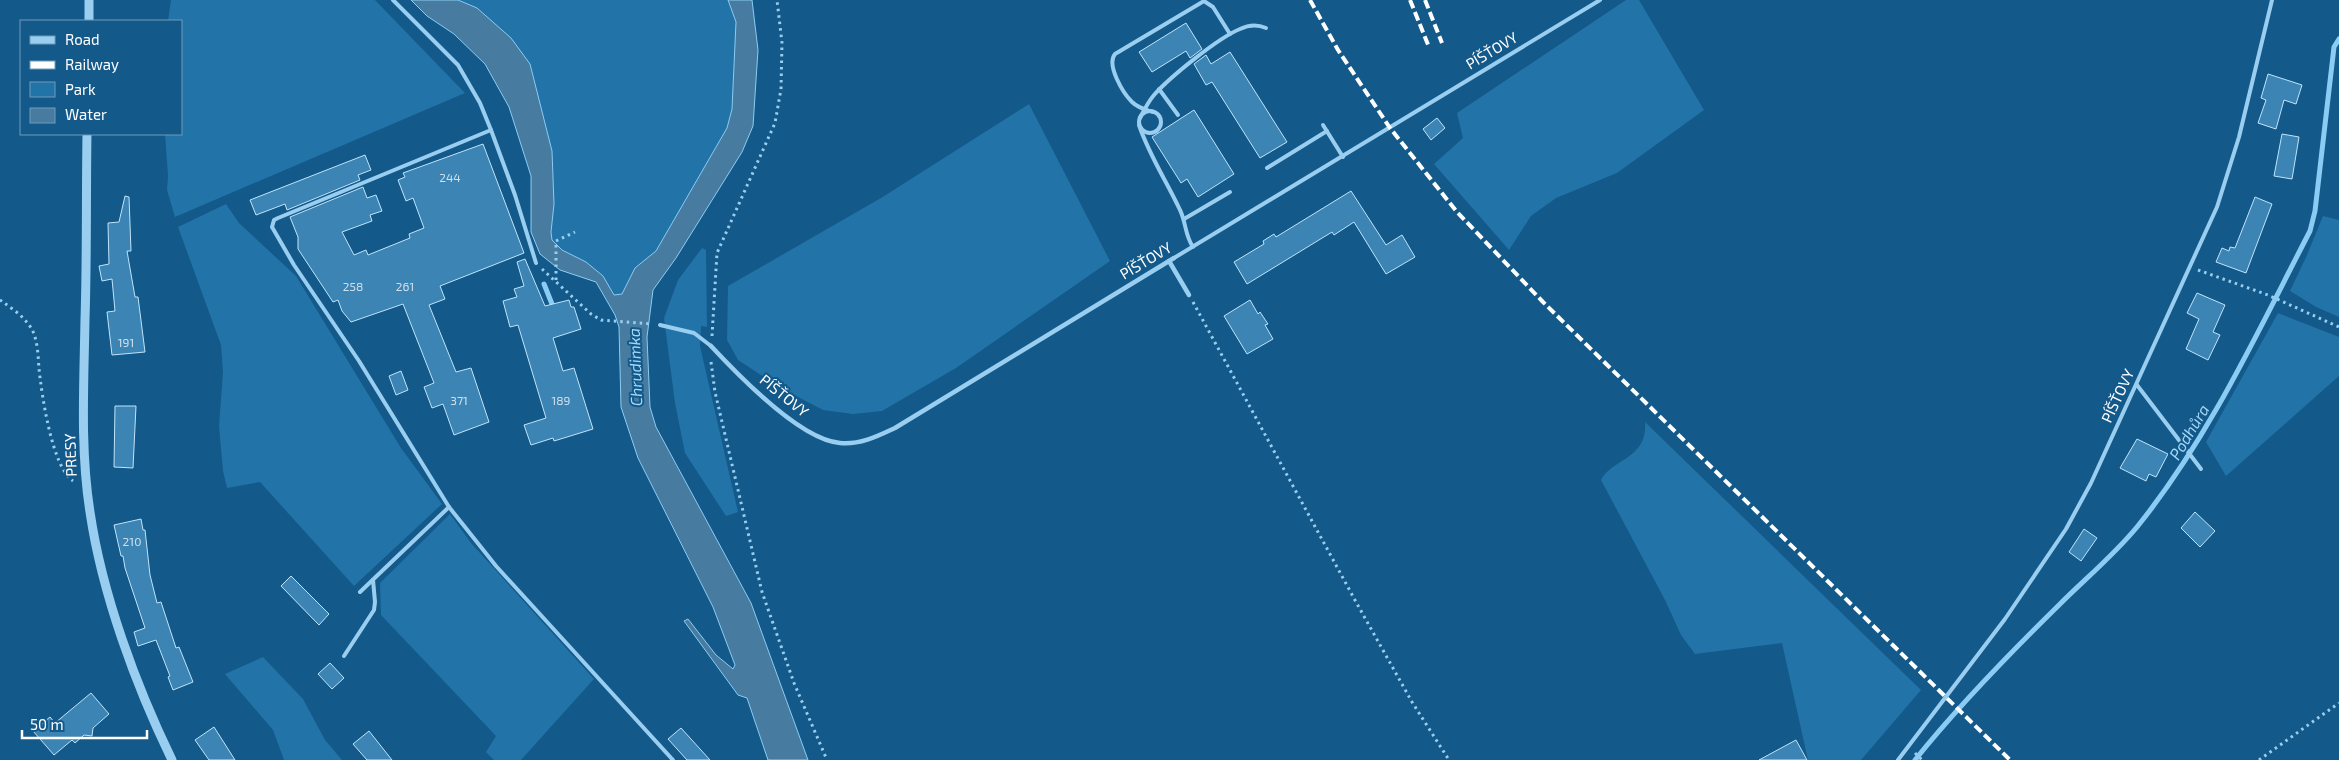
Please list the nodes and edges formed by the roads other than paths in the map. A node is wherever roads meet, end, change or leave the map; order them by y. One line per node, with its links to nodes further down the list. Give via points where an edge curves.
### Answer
1 (88, 0): 5 (street)
2 (393, 0): 15 (lane, via 458,65)
3 (1600, 0): 18 (lane, PÍŠŤOVY)
4 (2272, 0): 28 (lane, PÍŠŤOVY, via 2239,137 2217,207)
5 (89, 20)
6 (1266, 28): 7 (lane, via 1248,26)
7 (1230, 34): 8 (lane); 9 (lane, via 1213,7 1204,1 1115,54 1111,60 1113,72 1132,102)
8 (1159, 89): 9 (lane); 11 (lane)
9 (1144, 109): 10 (lane); 12 (lane)
10 (1154, 112): 12 (lane, via 1147,112); 13 (lane, via 1160,119 1158,130 1148,133)
11 (1178, 115)
12 (1140, 118): 13 (lane)
13 (1140, 125): 21 (lane)
14 (1323, 125): 16 (lane)
15 (491, 130): 24 (lane); 30 (lane, via 278,218 272,224 287,254 359,361)
16 (1326, 131): 18 (lane); 19 (lane)
17 (87, 135): 34 (street, PRESY, via 83,385 86,483 98,553 122,636 143,697)
18 (1343, 157): 22 (lane, PÍŠŤOVY)
19 (1267, 168)
20 (1230, 192): 21 (lane)
21 (1184, 219): 22 (lane)
22 (1193, 247): 23 (lane, PÍŠŤOVY)
23 (1172, 260): 25 (street); 27 (street, PÍŠŤOVY, via 895,428 852,443 830,442 814,436 766,399)
24 (536, 263)
25 (1189, 295)
26 (660, 324): 27 (lane, via 694,334)
27 (711, 346)
28 (2137, 385): 29 (lane); 36 (lane, PÍŠŤOVY, via 2091,483 2061,537 2006,619)
29 (2202, 469)
30 (449, 507): 31 (lane); 35 (lane, via 503,573)
31 (373, 580): 32 (lane); 33 (lane, via 374,610)
32 (360, 592)
33 (344, 656)
34 (172, 760)
35 (673, 760)
36 (1898, 760)

